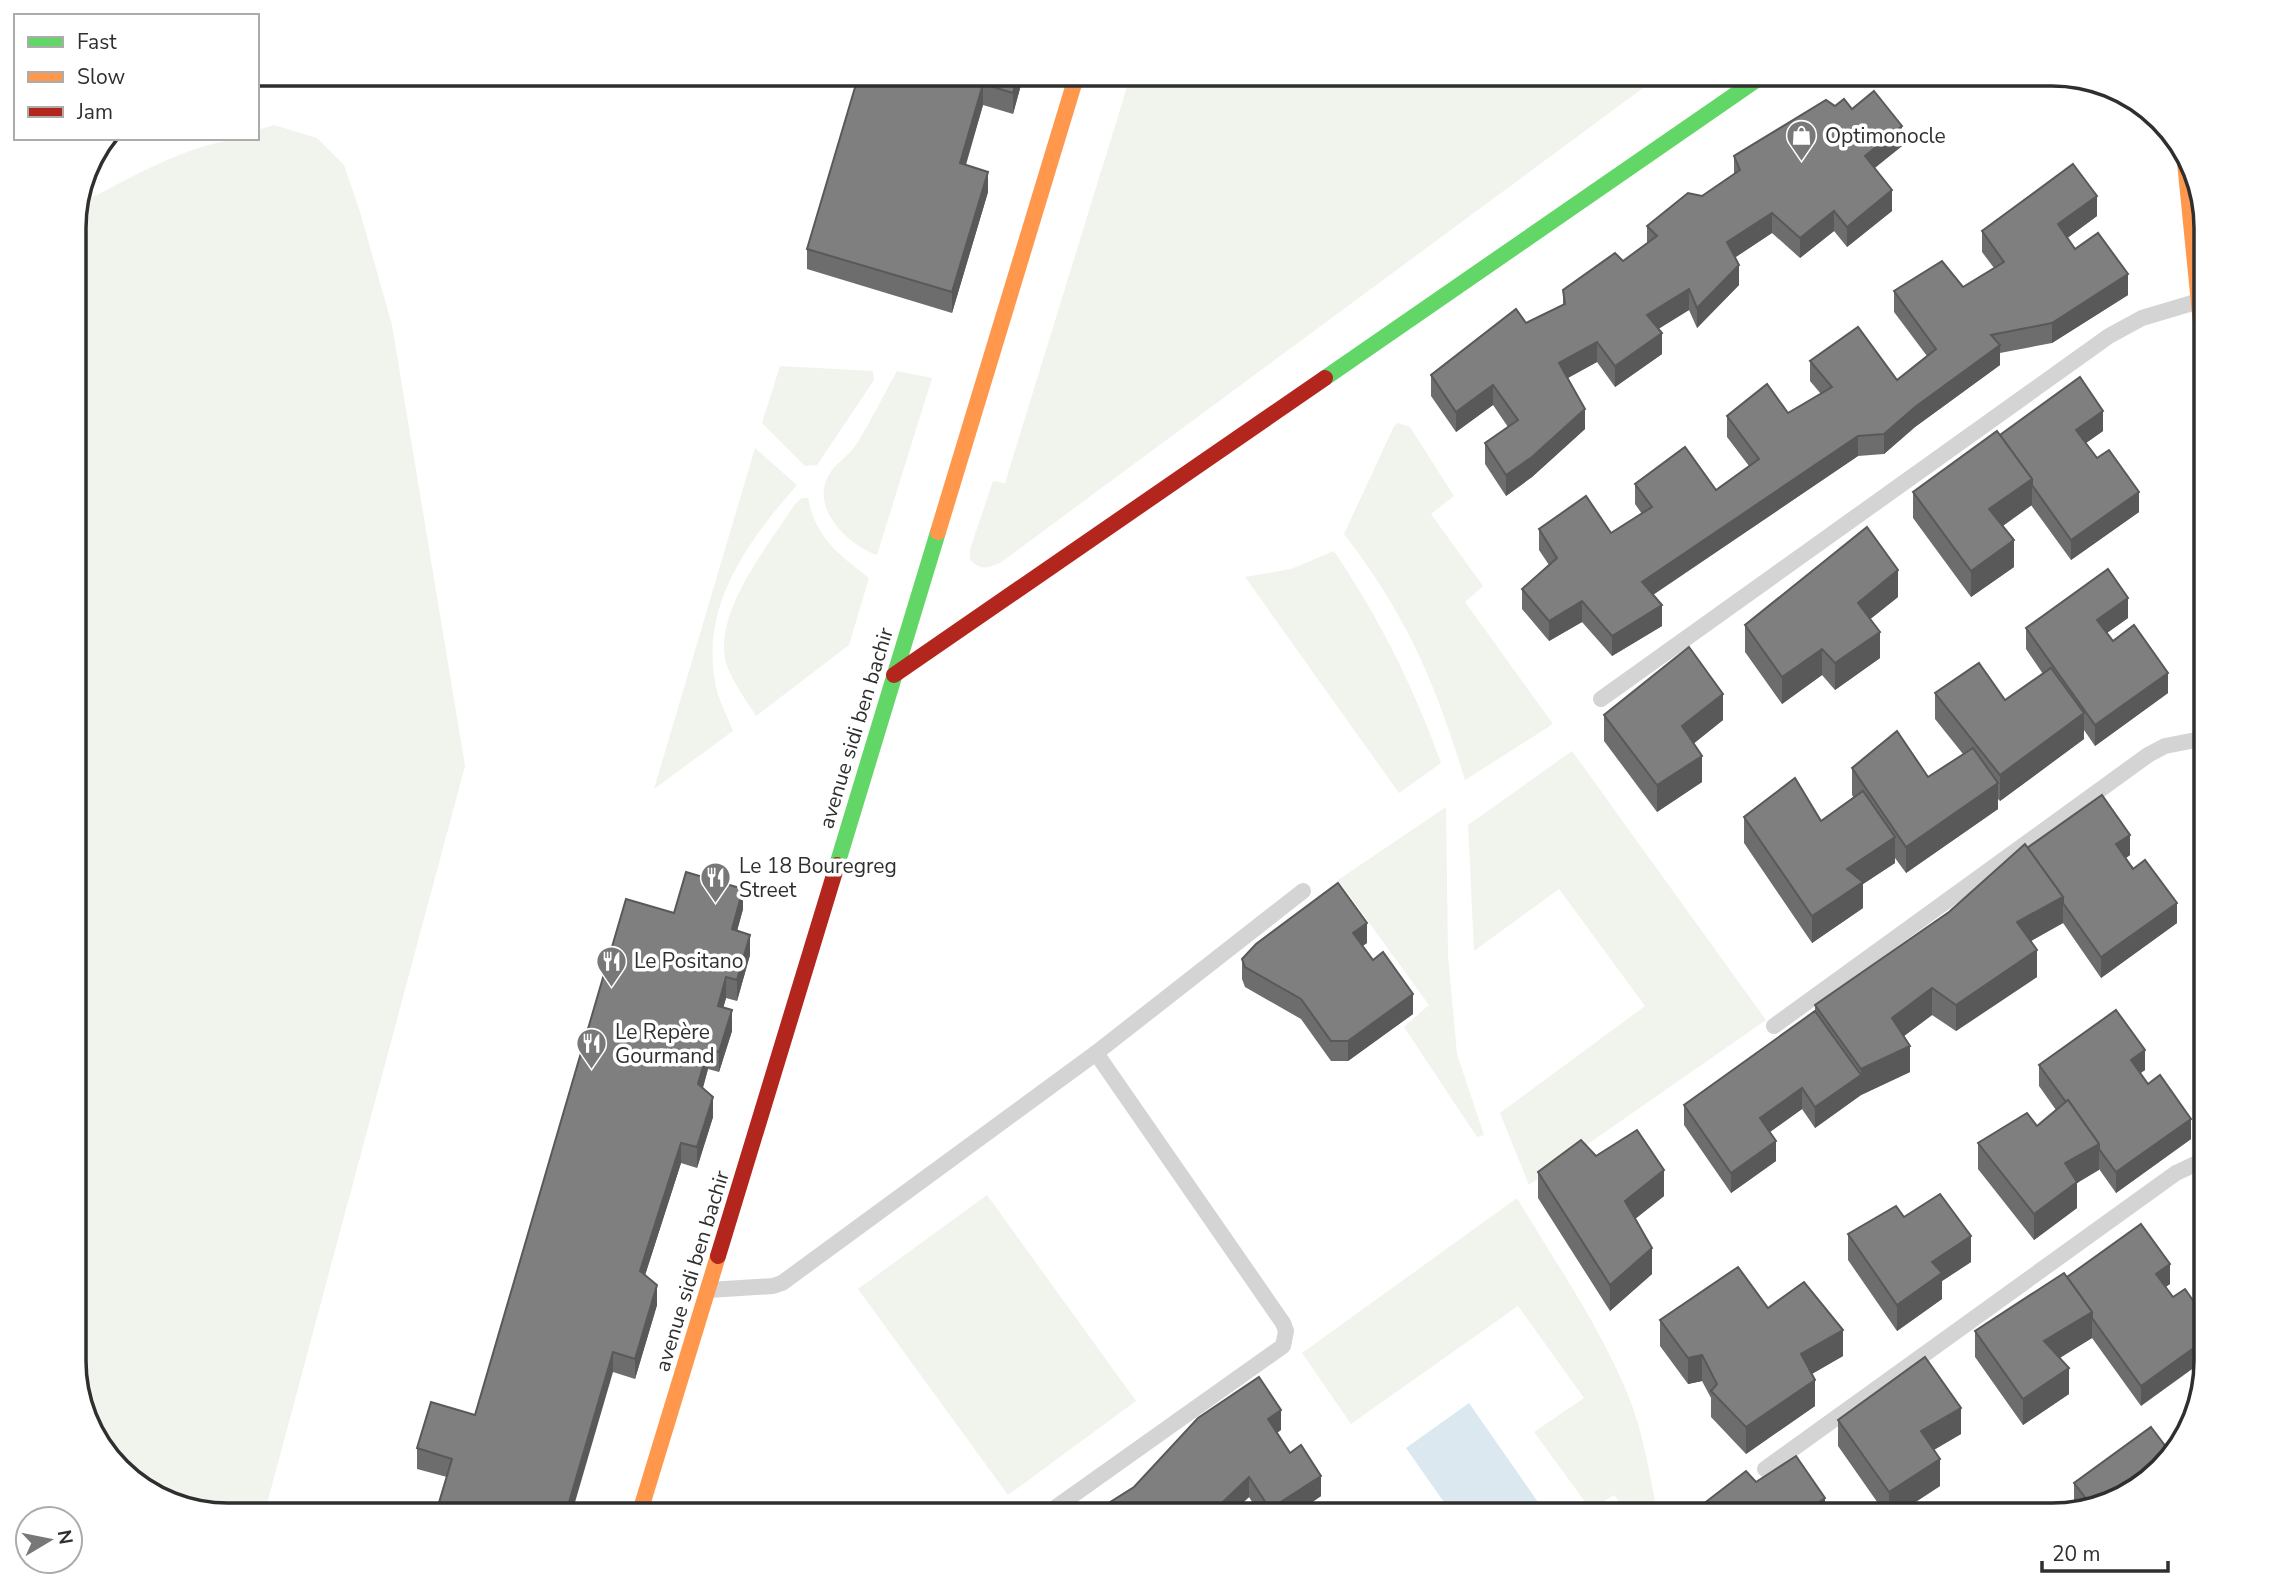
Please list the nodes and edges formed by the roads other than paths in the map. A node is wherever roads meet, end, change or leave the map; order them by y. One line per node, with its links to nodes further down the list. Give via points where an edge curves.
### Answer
1 (1073, 86): 6 (street, avenue sidi ben bachir)
2 (1748, 86): 6 (street)
3 (2187, 182): 4 (street)
4 (2194, 251)
5 (2194, 302): 7 (lane, via 2142,318 2109,336)
6 (894, 675): 13 (street, avenue sidi ben bachir)
7 (1601, 699)
8 (2194, 740): 10 (lane, via 2148,755)
9 (1303, 891): 11 (lane)
10 (1774, 1026)
11 (1096, 1054): 13 (lane, via 782,1283); 16 (lane, via 1283,1323 1286,1340 1276,1352)
12 (2194, 1164): 14 (lane, via 2176,1172)
13 (708, 1290): 15 (street, avenue sidi ben bachir)
14 (1765, 1469)
15 (643, 1503)
16 (1063, 1503)

